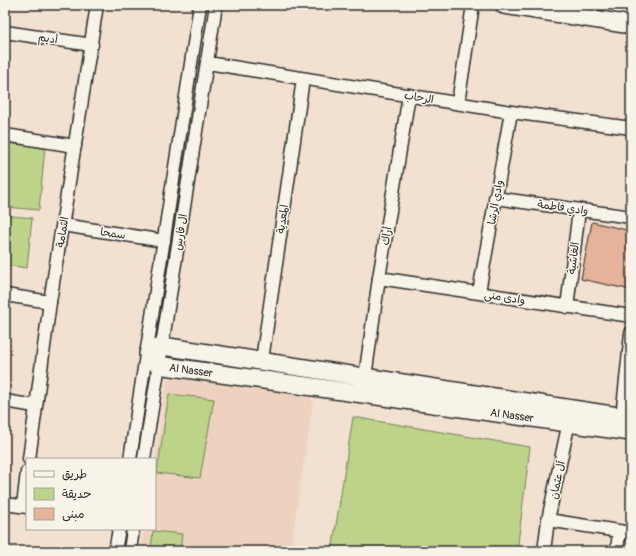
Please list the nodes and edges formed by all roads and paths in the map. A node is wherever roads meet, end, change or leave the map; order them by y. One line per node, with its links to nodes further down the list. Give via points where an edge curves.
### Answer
1 (97, 5): 8 (street, الثمامة)
2 (200, 5): 21 (street, ال فارس)
3 (216, 5): 9 (street, ال فارس)
4 (473, 5): 12 (street)
5 (504, 5): 6 (street)
6 (631, 25)
7 (5, 32): 8 (street, أديم)
8 (92, 45): 16 (street, الثمامة)
9 (208, 63): 10 (street, الرحاب); 29 (street, ال فارس)
10 (303, 79): 11 (street, الرحاب); 30 (street, المعدية)
11 (409, 95): 12 (street, الرحاب); 22 (street, أراك)
12 (458, 103): 13 (street, الرحاب)
13 (511, 112): 14 (street, الرحاب); 17 (street, وادي الرشا)
14 (631, 128)
15 (5, 135): 16 (street)
16 (75, 146): 20 (street, الثمامة)
17 (495, 198): 18 (street, وادي فاطمة); 23 (street, وادي الرشا)
18 (579, 210): 19 (street, وادي فاطمة); 26 (street, الغاشية)
19 (631, 217)
20 (63, 225): 21 (street, سمحا); 25 (street, الثمامة)
21 (164, 241): 29 (street, ال فارس)
22 (379, 278): 23 (street, وادى منى); 31 (street, أراك)
23 (479, 292): 26 (street, وادى منى)
24 (5, 295): 25 (street)
25 (50, 302): 33 (street, الثمامة)
26 (567, 307): 27 (street, وادى منى)
27 (631, 316)
28 (631, 333): 35 (street)
29 (156, 355): 30 (street, Al Nasser); 34 (street, Al Nasser); 38 (street, ال فارس); 39 (street, ال فارس)
30 (262, 360): 31 (street, Al Nasser)
31 (365, 377): 34 (street, Al Nasser)
32 (5, 401): 33 (street)
33 (35, 406): 37 (street, الثمامة)
34 (570, 416): 35 (street, Al Nasser); 36 (street, Al Nasser); 43 (street, آل عثمان)
35 (626, 418)
36 (631, 432)
37 (29, 458)
38 (130, 458)
39 (144, 458)
40 (26, 490): 42 (street)
41 (5, 504): 42 (street)
42 (25, 507)
43 (548, 520): 46 (street); 49 (street, آل عثمان)
44 (119, 530): 47 (street)
45 (133, 530): 48 (street)
46 (625, 533): 50 (street)
47 (115, 551)
48 (130, 551)
49 (544, 551)
50 (617, 551)

